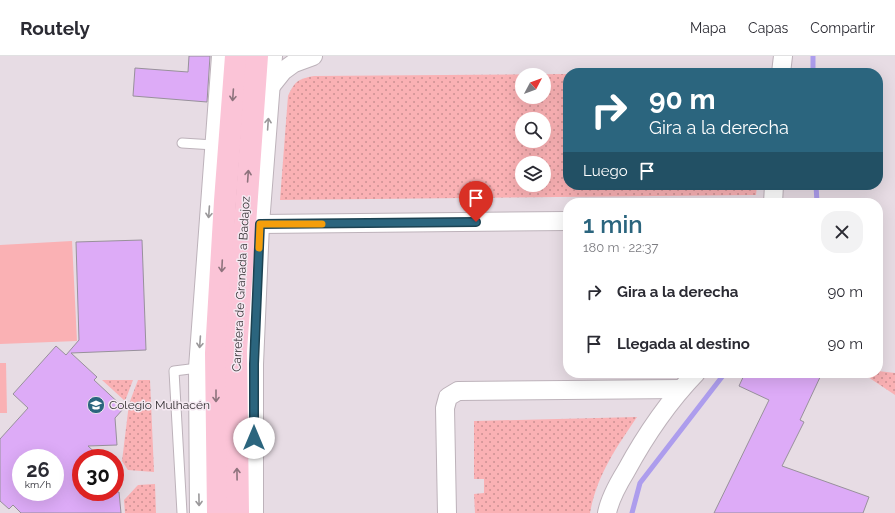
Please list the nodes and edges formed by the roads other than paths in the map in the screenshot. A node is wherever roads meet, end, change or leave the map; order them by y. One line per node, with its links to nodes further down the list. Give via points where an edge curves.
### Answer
1 (221, 56): 10 (street)
2 (236, 56): 18 (highway, Carretera de Granada a Badajoz, one-way to 18, via 216,353)
3 (257, 56): 19 (highway, Carretera de Granada a Badajoz, one-way to 3, via 236,351)
4 (273, 56): 8 (street)
5 (313, 56): 8 (street, via 294,63)
6 (783, 56): 7 (street)
7 (782, 68)
8 (270, 86): 12 (street, one-way to 8)
9 (182, 143): 10 (lane)
10 (214, 145): 13 (street, one-way to 13)
11 (563, 221): 12 (street)
12 (260, 224): 20 (street, via 254,364)
13 (198, 368): 16 (lane, via 174,371); 17 (street, one-way to 17)
14 (691, 378): 15 (street)
15 (681, 389): 21 (street, via 458,392 448,397 445,408); 22 (street, via 641,444 615,489)
16 (182, 513)
17 (199, 513)
18 (218, 513)
19 (238, 513)
20 (254, 513)
21 (447, 513)
22 (607, 513)

